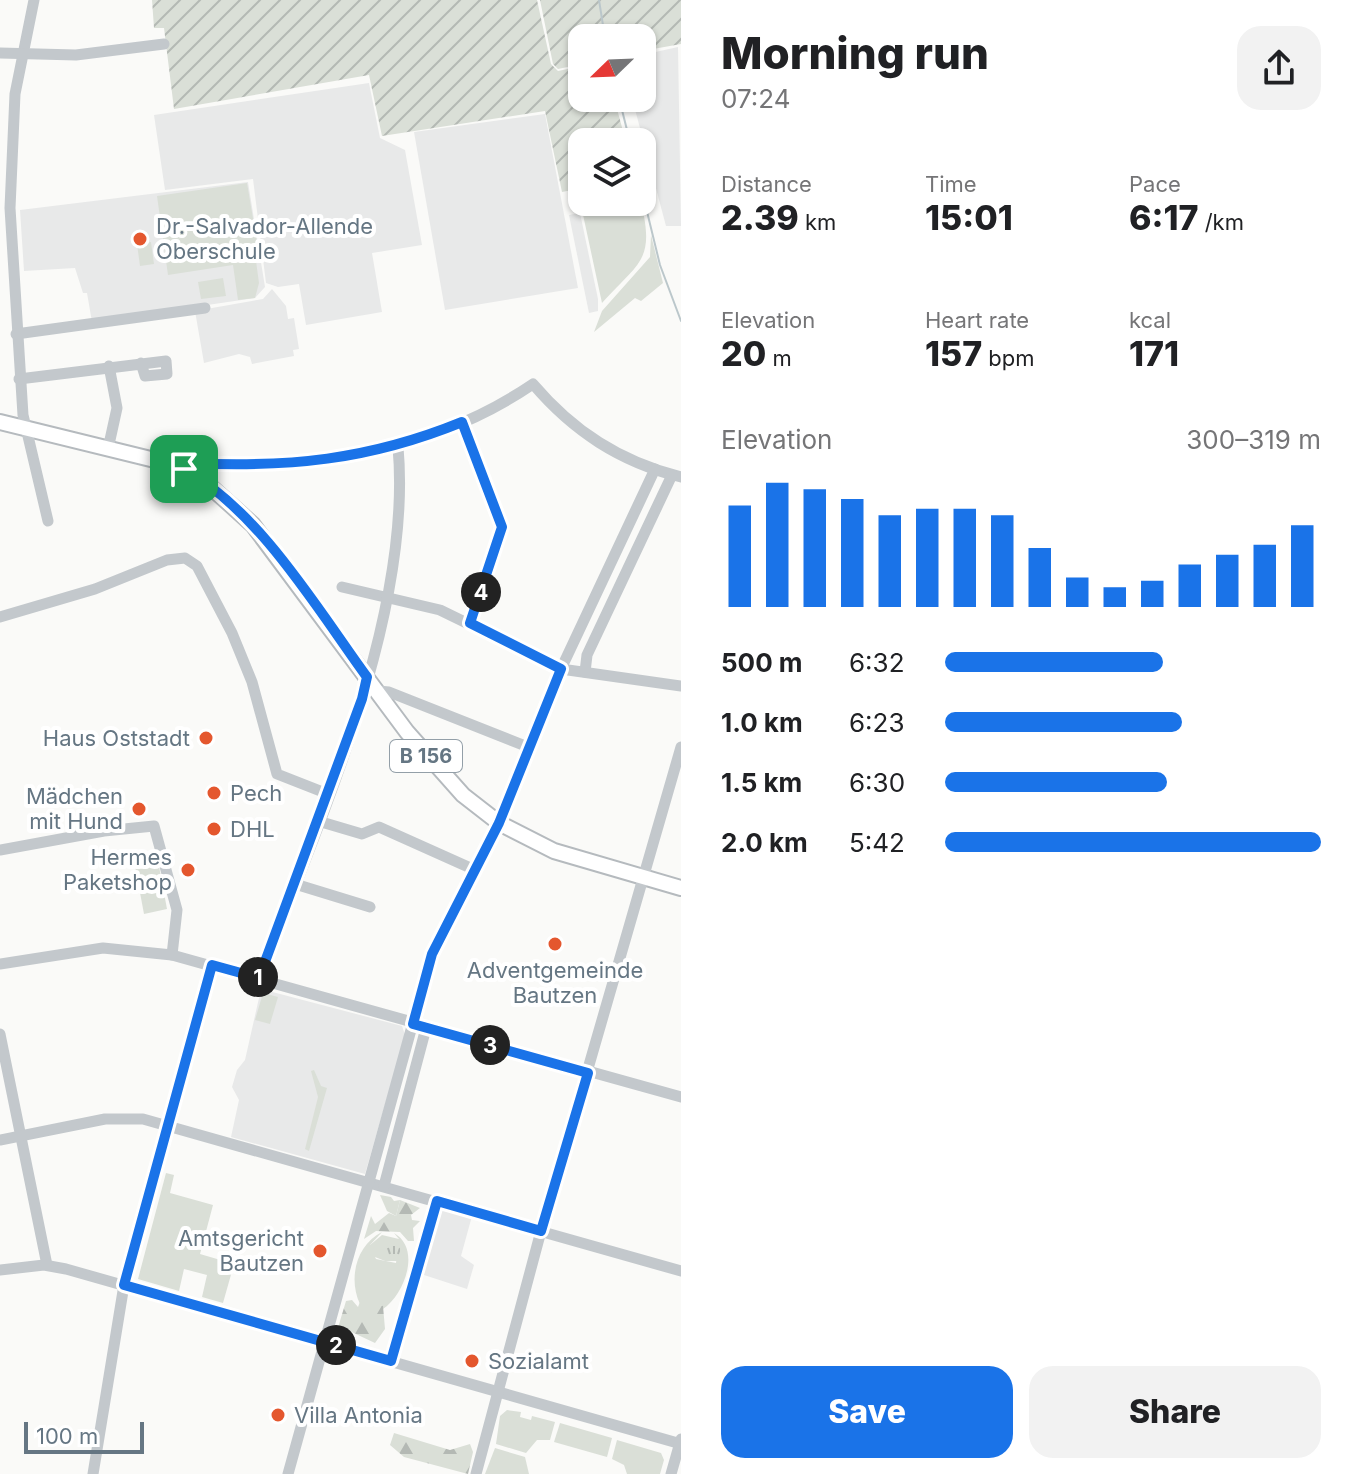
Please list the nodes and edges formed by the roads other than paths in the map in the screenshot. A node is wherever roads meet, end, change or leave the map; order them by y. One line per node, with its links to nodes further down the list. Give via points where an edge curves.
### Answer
1 (34, 0): 4 (street)
2 (164, 44): 4 (street, via 76,55)
3 (0, 53): 4 (street)
4 (22, 53): 5 (street)
5 (5, 192): 6 (street)
6 (15, 291): 7 (street); 9 (street)
7 (0, 292)
8 (205, 308): 9 (street)
9 (16, 334): 12 (street)
10 (141, 363): 11 (street)
11 (109, 366): 12 (street); 17 (street, via 117,408)
12 (19, 379): 15 (street)
13 (0, 422): 15 (main road, B 156)
14 (462, 422): 16 (street); 19 (street, via 533,384 582,433); 25 (street, via 502,527)
15 (26, 428): 17 (main road, B 156); 21 (street)
16 (398, 447): 18 (street, via 280,464 188,463); 23 (street, via 399,504)
17 (108, 449): 18 (main road, B 156)
18 (184, 469): 28 (main road, B 156, via 217,490 253,525)
19 (655, 469): 20 (street); 26 (street)
20 (676, 476): 27 (street, via 587,655)
21 (48, 521)
22 (342, 587): 23 (street)
23 (387, 599): 25 (street, via 440,610); 28 (street)
24 (0, 617): 33 (street, via 185,558 197,566 232,633 252,682 277,774)
25 (470, 623): 26 (street)
26 (561, 669): 27 (street); 31 (street)
27 (585, 672): 29 (street)
28 (367, 677): 30 (main road, B 156); 33 (street)
29 (681, 686)
30 (378, 691): 31 (street); 35 (main road, B 156, via 428,759)
31 (528, 747): 35 (street)
32 (681, 747): 38 (street)
33 (328, 794): 34 (street)
34 (318, 821): 37 (street, via 362,834 379,827); 39 (street)
35 (499, 823): 37 (street); 38 (main road, B 156, via 554,851)
36 (0, 850): 42 (street, via 154,826 177,910)
37 (475, 870): 46 (street, via 432,954)
38 (644, 878): 40 (main road, B 156); 49 (street)
39 (295, 884): 41 (street); 45 (street)
40 (681, 888)
41 (370, 907)
42 (172, 955): 43 (street, via 103,948); 44 (street)
43 (0, 964)
44 (212, 965): 45 (street); 51 (street)
45 (259, 978): 46 (street)
46 (413, 1024): 47 (street); 54 (street)
47 (426, 1028): 49 (street); 55 (street)
48 (0, 1034): 52 (street)
49 (588, 1073): 50 (street); 57 (street)
50 (681, 1097)
51 (168, 1124): 52 (street, via 116,1118); 54 (street); 61 (street)
52 (21, 1136): 53 (street); 58 (street)
53 (0, 1140)
54 (368, 1181): 55 (street); 62 (street)
55 (384, 1186): 56 (street)
56 (437, 1201): 57 (street); 63 (street)
57 (541, 1231): 60 (street); 64 (street)
58 (47, 1265): 59 (street); 61 (street)
59 (0, 1270)
60 (681, 1271)
61 (124, 1285): 62 (street); 66 (street)
62 (325, 1342): 63 (street); 67 (street)
63 (391, 1361): 64 (street)
64 (498, 1393): 65 (street); 68 (street)
65 (680, 1442): 69 (street)
66 (93, 1474)
67 (288, 1474)
68 (476, 1474)
69 (671, 1474)

